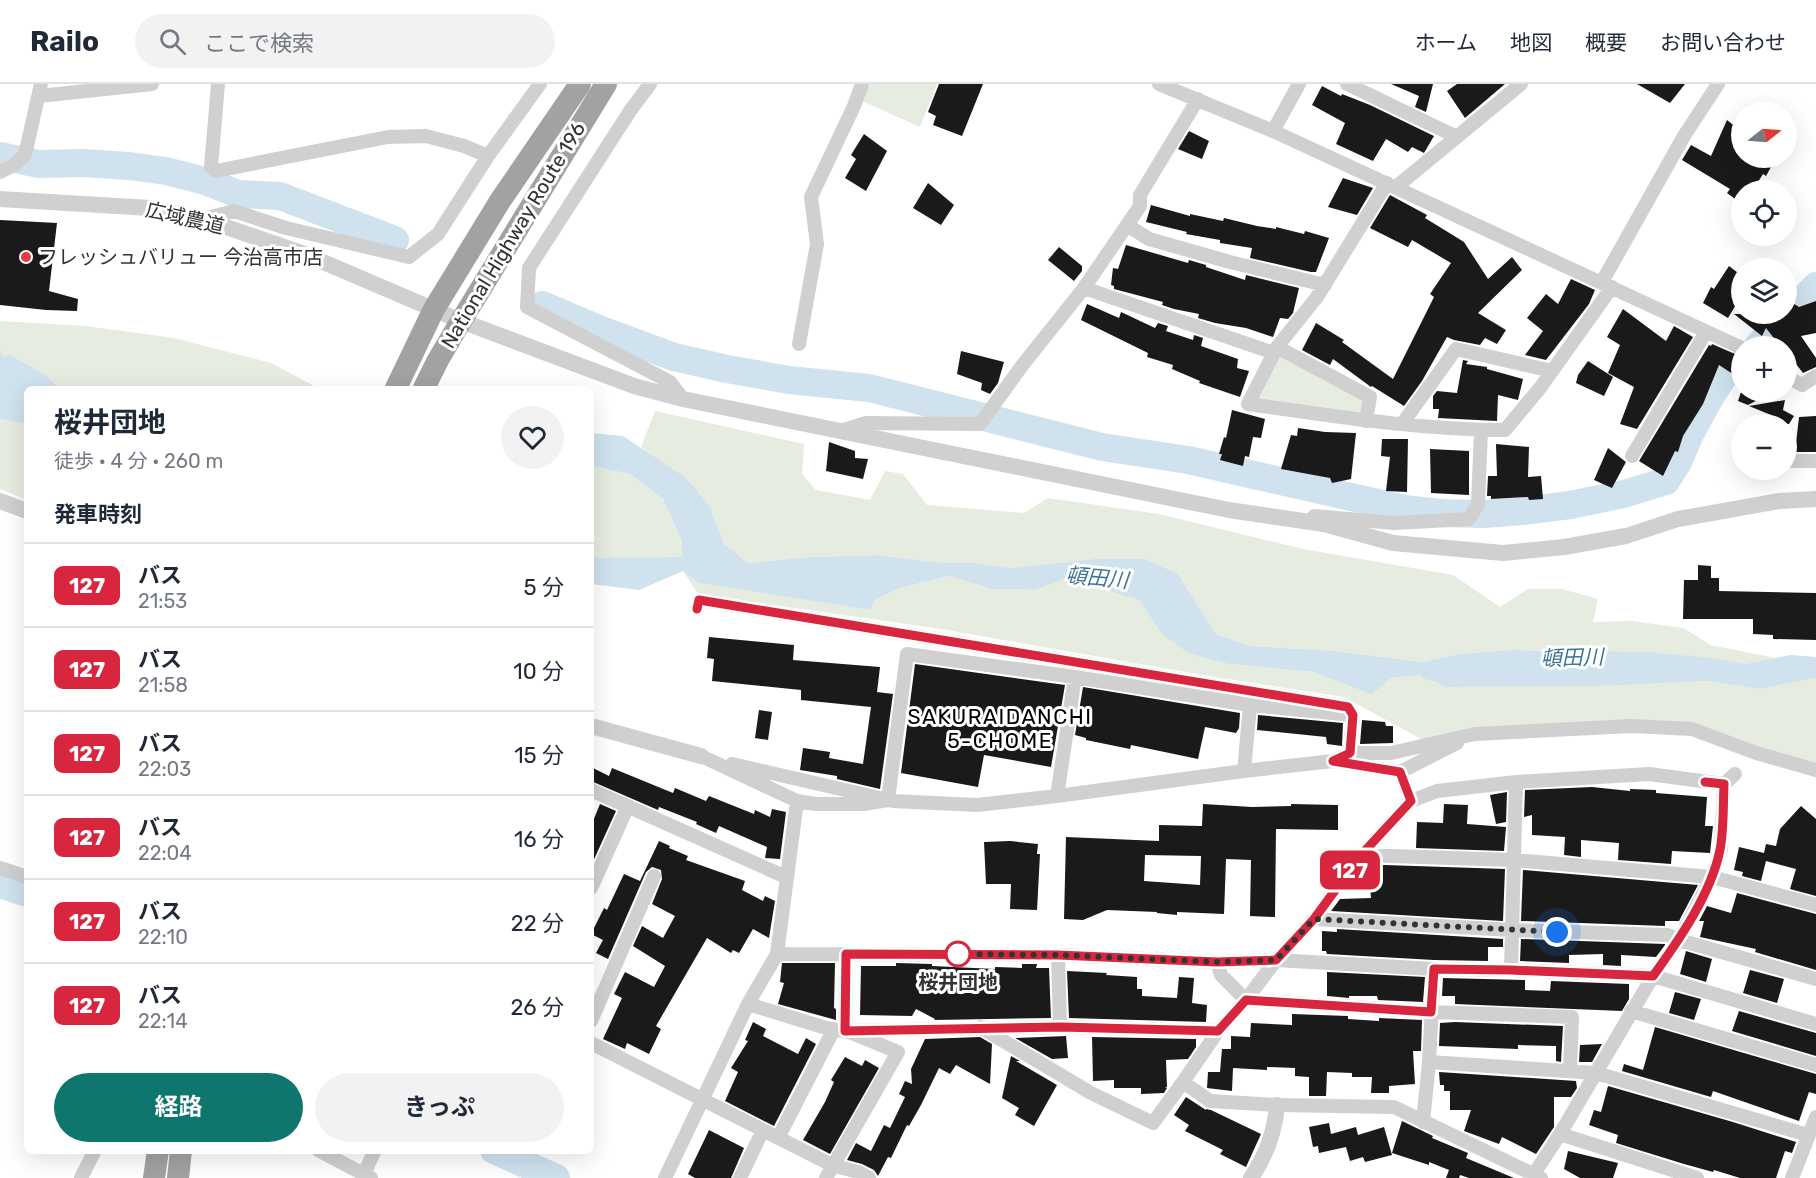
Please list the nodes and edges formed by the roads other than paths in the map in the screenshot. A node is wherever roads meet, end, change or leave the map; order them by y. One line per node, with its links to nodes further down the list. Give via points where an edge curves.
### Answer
1 (152, 84): 13 (street)
2 (218, 84): 17 (street, via 211,167 216,171 388,137 426,136)
3 (540, 84): 17 (street)
4 (580, 84): 26 (highway, National Highway Route 196, via 500,201)
5 (606, 84): 27 (highway, National Highway Route 196)
6 (650, 84): 37 (street, via 529,268 527,307 670,382)
7 (862, 84): 30 (street, via 811,197 817,244)
8 (1159, 84): 14 (street)
9 (1299, 84): 15 (street)
10 (1347, 84): 16 (street)
11 (1521, 84): 16 (street)
12 (1718, 84): 24 (street, via 1684,136)
13 (40, 90): 18 (street, via 25,155)
14 (1198, 99): 15 (street); 22 (street, via 1140,195 1140,206)
15 (1273, 131): 19 (street)
16 (1457, 137): 19 (street)
17 (488, 156): 21 (street, via 438,234 409,257 286,228 234,211)
18 (0, 171)
19 (1391, 185): 23 (street); 24 (street)
20 (0, 199): 21 (street, 広域農道, via 150,208)
21 (203, 219): 26 (street, 広域農道, via 302,253)
22 (1127, 225): 23 (street, via 1149,239); 25 (street)
23 (1325, 285): 31 (street)
24 (1607, 285): 28 (street); 32 (street)
25 (1084, 288): 31 (street); 41 (street, via 980,424 866,423)
26 (434, 309): 27 (street, 広域農道); 35 (highway, National Highway Route 196)
27 (461, 321): 36 (highway, National Highway Route 196); 37 (street, 広域農道, via 634,386)
28 (1706, 332): 29 (street); 42 (street)
29 (1731, 343)
30 (799, 344)
31 (1276, 350): 38 (street, via 1370,397); 38 (street, via 1248,404)
32 (1552, 371): 39 (street, via 1456,350); 40 (street, via 1505,430)
33 (1816, 376): 34 (street, via 1802,385)
34 (1797, 382)
35 (397, 386)
36 (425, 386)
37 (683, 399): 41 (street, 広域農道)
38 (1366, 421): 39 (street)
39 (1402, 424): 40 (street)
40 (1481, 430): 48 (street, via 1478,504 1469,519 1394,523 1314,516)
41 (840, 431): 48 (street, 広域農道)
42 (1632, 456)
43 (1797, 461): 44 (street)
44 (1816, 461)
45 (1816, 499): 48 (street, 広域農道, via 1780,501 1678,519 1626,536 1564,547 1503,553 1393,543)
46 (0, 501): 47 (street)
47 (24, 509)
48 (1295, 520)
49 (697, 609): 52 (street, via 699,600 1348,707)
50 (1075, 676): 51 (street); 65 (street); 66 (street, via 908,654)
51 (1250, 705): 52 (street); 59 (street)
52 (1353, 715): 55 (street)
53 (594, 727): 56 (street)
54 (1475, 734): 55 (street, via 1391,753); 58 (street, via 1631,726 1692,729); 60 (street)
55 (1350, 753): 57 (street)
56 (701, 756): 66 (street); 67 (street)
57 (1333, 761): 59 (street); 60 (street)
58 (1816, 770)
59 (1244, 771): 65 (street)
60 (1400, 772): 68 (street)
61 (1735, 774): 63 (street)
62 (1516, 782): 63 (street, via 1649,774); 68 (street, via 1437,791); 71 (street)
63 (1724, 784): 76 (street, via 1720,849)
64 (594, 791): 69 (street)
65 (1057, 796): 66 (street, via 977,805)
66 (888, 800): 67 (street, via 864,804)
67 (796, 801): 75 (street)
68 (1411, 801): 70 (street)
69 (628, 806): 75 (street); 77 (street)
70 (1361, 855): 71 (street); 79 (street)
71 (1514, 860): 76 (street); 80 (street)
72 (0, 867): 73 (street)
73 (24, 876)
74 (654, 876): 95 (street)
75 (786, 877): 82 (street)
76 (1712, 877): 78 (street); 81 (street)
77 (594, 881)
78 (1816, 905)
79 (1314, 919): 80 (street); 85 (street)
80 (1512, 930): 81 (street, via 1668,935); 88 (street)
81 (1679, 940): 89 (street); 90 (street)
82 (777, 954): 83 (street); 92 (street)
83 (846, 954): 84 (street); 99 (street)
84 (1058, 955): 86 (street); 97 (street)
85 (1276, 960): 86 (street); 87 (street); 91 (street)
86 (1217, 962): 91 (street, via 1221,975)
87 (1434, 969): 88 (street); 94 (street)
88 (1511, 970): 89 (street)
89 (1653, 976): 93 (street); 96 (street)
90 (1816, 979)
91 (1246, 1000): 94 (street); 100 (street)
92 (748, 1004): 99 (street); 107 (street)
93 (1631, 1011): 103 (street); 105 (street)
94 (1431, 1012): 102 (street); 104 (street, via 1572,1017)
95 (594, 1014)
96 (1816, 1024)
97 (1060, 1027): 98 (street); 100 (street)
98 (980, 1028): 99 (street); 106 (street, via 1091,1093 1153,1123)
99 (839, 1030): 114 (street); 120 (street, via 898,1052)
100 (1218, 1031): 106 (street)
101 (594, 1045): 107 (street)
102 (1429, 1062): 104 (street); 110 (street)
103 (1816, 1065)
104 (1570, 1070): 105 (street)
105 (1596, 1073): 112 (street); 113 (street)
106 (1183, 1082): 108 (street, via 1210,1101)
107 (702, 1101): 111 (street); 126 (street)
108 (1277, 1105): 110 (street, via 1394,1107); 130 (street, via 1275,1126)
109 (1816, 1117): 113 (street)
110 (1423, 1122): 122 (street)
111 (763, 1130): 114 (street); 127 (street)
112 (1560, 1134): 122 (street); 131 (street)
113 (1808, 1135): 132 (street)
114 (778, 1138): 120 (street)
115 (93, 1154): 123 (street)
116 (157, 1154): 124 (highway)
117 (181, 1154): 125 (highway)
118 (326, 1154): 121 (street)
119 (374, 1154): 121 (street)
120 (832, 1165): 128 (street); 129 (street)
121 (368, 1176)
122 (1538, 1176)
123 (81, 1178)
124 (154, 1178)
125 (178, 1178)
126 (665, 1178)
127 (740, 1178)
128 (826, 1178)
129 (869, 1178)
130 (1251, 1178)
131 (1697, 1178)
132 (1792, 1178)

